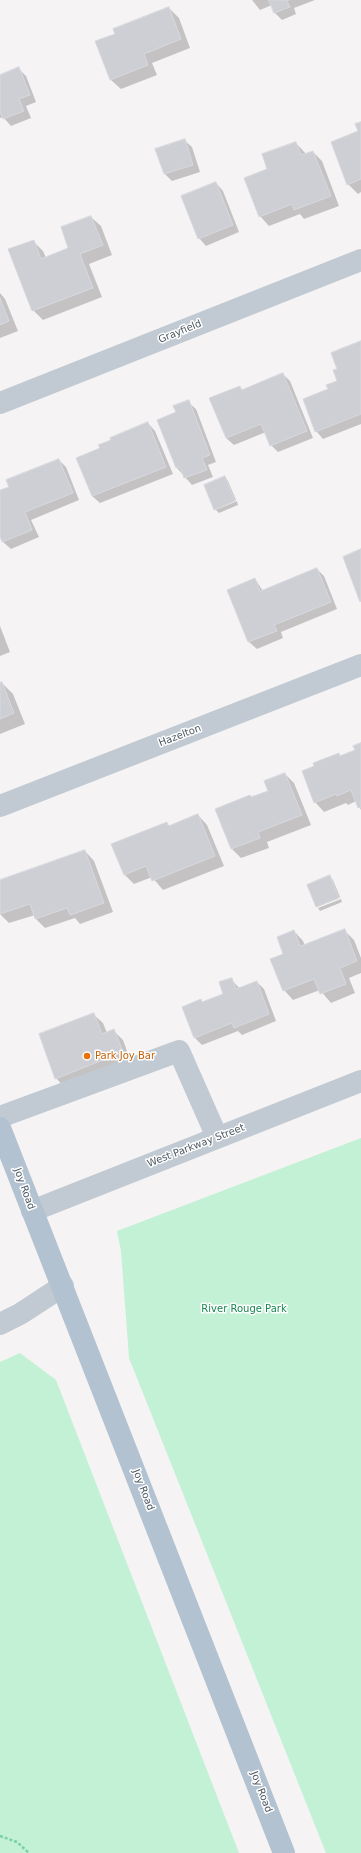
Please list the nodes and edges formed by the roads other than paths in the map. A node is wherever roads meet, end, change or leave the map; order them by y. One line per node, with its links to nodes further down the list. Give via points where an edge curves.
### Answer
1 (361, 260): 2 (street, Grayfield)
2 (0, 403)
3 (361, 665): 4 (street, Hazelton)
4 (0, 806)
5 (361, 1081): 8 (street, West Parkway Street)
6 (0, 1116): 8 (street, via 179,1051)
7 (0, 1128): 9 (main road, Joy Road)
8 (217, 1137): 9 (street, West Parkway Street)
9 (32, 1210): 10 (main road, Joy Road)
10 (63, 1286): 11 (street); 12 (main road, Joy Road)
11 (0, 1324)
12 (284, 1853)

